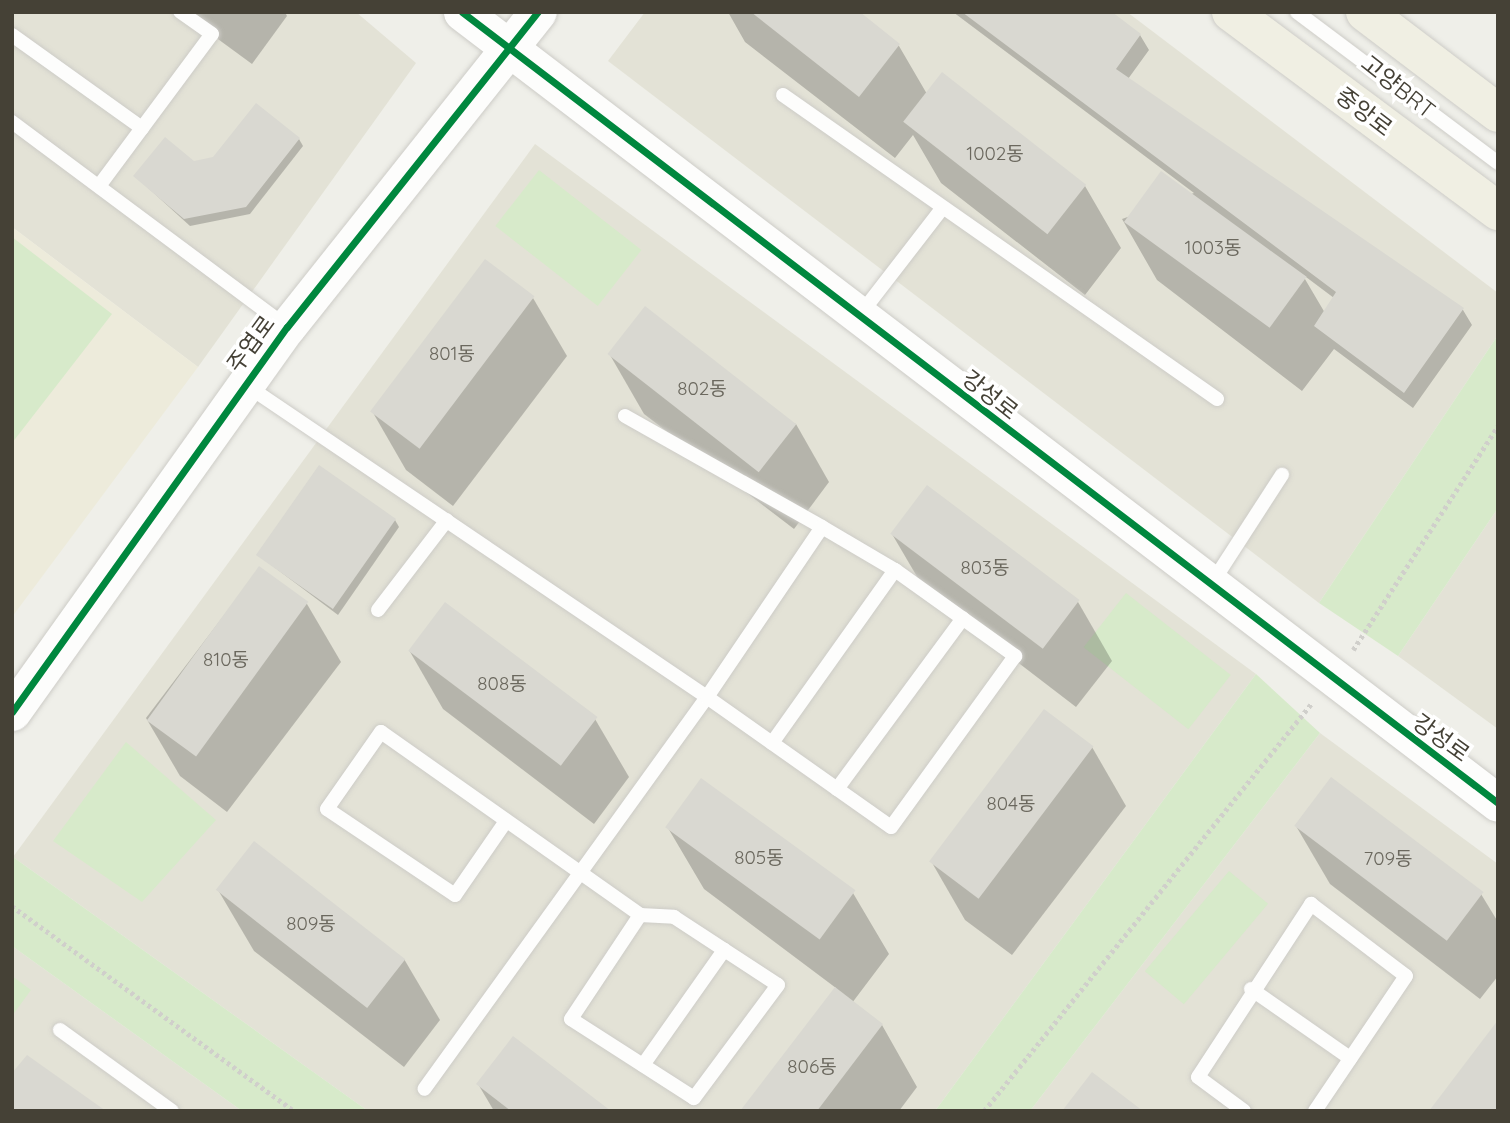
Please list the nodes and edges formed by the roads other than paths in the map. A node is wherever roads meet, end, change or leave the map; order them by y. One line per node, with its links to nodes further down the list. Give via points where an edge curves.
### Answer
1 (180, 12): 12 (lane, via 212,34)
2 (462, 12): 8 (street, 강성로)
3 (538, 12): 8 (street, 주엽로)
4 (1231, 12): 17 (main road, 중앙로)
5 (1297, 12): 14 (lane, 고양BRT)
6 (1375, 20): 10 (main road); 13 (lane, 고양BRT)
7 (12, 35): 12 (lane)
8 (510, 49): 18 (street, 강성로); 19 (street, 주엽로)
9 (783, 95): 16 (lane)
10 (1498, 113)
11 (12, 122): 15 (lane)
12 (142, 128): 15 (lane)
13 (1498, 134)
14 (1498, 163)
15 (99, 186): 19 (lane)
16 (941, 210): 18 (lane); 21 (lane)
17 (1498, 211)
18 (858, 318): 27 (street, 강성로)
19 (287, 327): 20 (street, 주엽로)
20 (246, 384): 24 (lane); 31 (street, 주엽로)
21 (1217, 399)
22 (625, 416): 25 (lane)
23 (1282, 475): 27 (lane)
24 (447, 520): 28 (lane); 30 (lane)
25 (822, 527): 26 (lane); 30 (lane)
26 (895, 570): 29 (lane); 32 (lane)
27 (1209, 587): 34 (street, 강성로)
28 (378, 610)
29 (962, 618): 33 (lane); 33 (lane, via 1015,656 891,827)
30 (707, 697): 32 (lane); 36 (lane)
31 (12, 712)
32 (772, 743): 33 (lane)
33 (837, 789)
34 (1498, 803)
35 (504, 824): 35 (lane, via 381,732 327,809 455,895); 36 (lane)
36 (585, 873): 37 (lane); 43 (lane)
37 (639, 915): 38 (lane, via 674,917); 42 (lane, via 571,1019)
38 (724, 950): 42 (lane); 42 (lane, via 778,985 694,1098)
39 (1251, 989): 41 (lane); 41 (lane, via 1311,904 1406,976); 45 (lane, via 1198,1077)
40 (60, 1030): 44 (lane)
41 (1350, 1058): 46 (lane)
42 (643, 1065)
43 (424, 1089)
44 (172, 1111)
45 (1244, 1111)
46 (1315, 1111)

